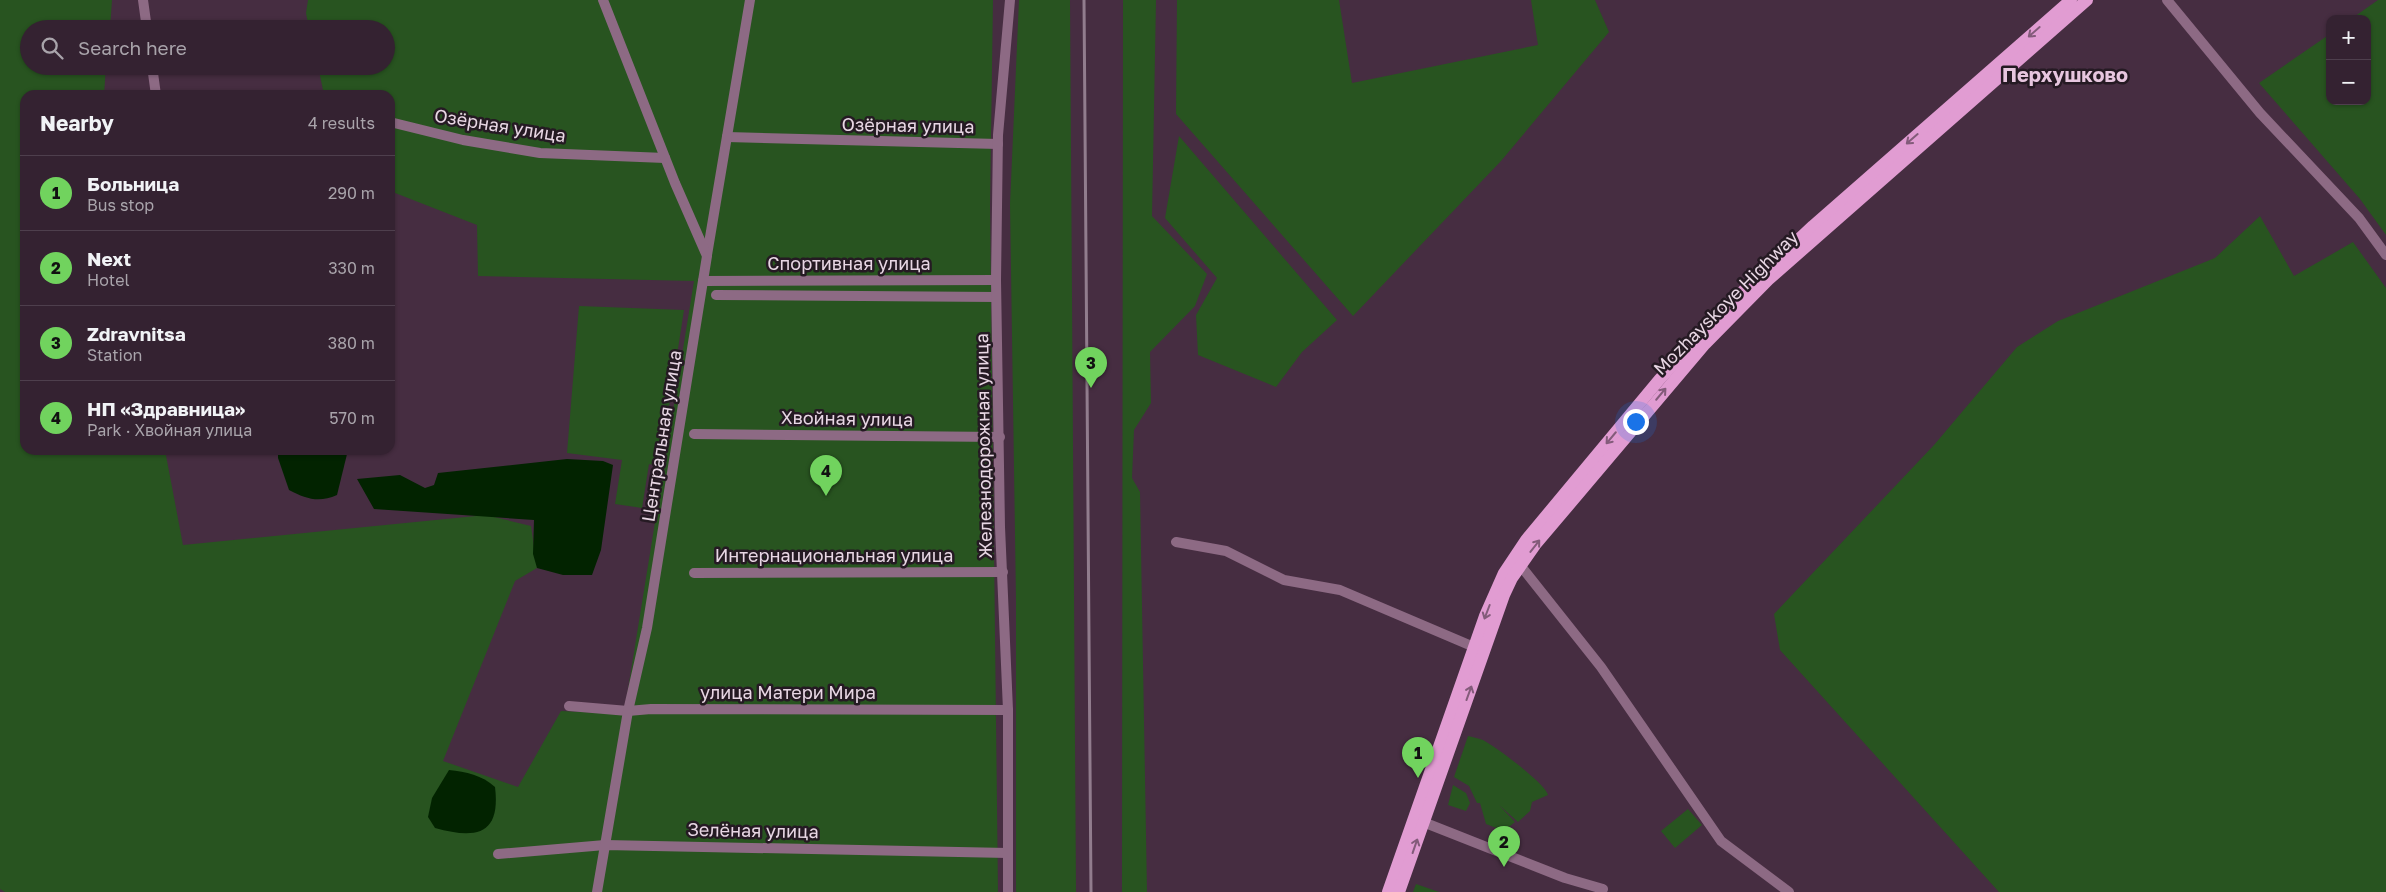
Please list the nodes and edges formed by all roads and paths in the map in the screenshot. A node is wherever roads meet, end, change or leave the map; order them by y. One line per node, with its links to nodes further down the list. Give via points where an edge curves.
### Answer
1 (143, 0): 8 (street)
2 (603, 0): 14 (street)
3 (750, 0): 12 (street, Центральная улица)
4 (1010, 0): 13 (street, Железнодорожная улица)
5 (2071, 0): 27 (main road, Mozhayskoye Highway, one-way to 27, via 1813,226 1698,336 1512,560 1494,592)
6 (2087, 0): 24 (main road, Mozhayskoye Highway, one-way to 6, via 1667,387 1768,280)
7 (2167, 0): 15 (street, via 2260,112 2359,218)
8 (146, 20)
9 (153, 75): 10 (street)
10 (155, 90)
11 (395, 123): 14 (street, Озёрная улица, via 463,140 540,153)
12 (727, 137): 13 (street, Озёрная улица); 16 (street, Центральная улица)
13 (998, 144): 17 (street, Железнодорожная улица)
14 (665, 158): 16 (street)
15 (2386, 255)
16 (707, 256): 18 (street, Центральная улица)
17 (996, 280): 18 (street, Спортивная улица); 20 (street, Железнодорожная улица)
18 (703, 281): 30 (street, Центральная улица, via 647,628)
19 (716, 295): 20 (street)
20 (996, 297): 22 (street, Железнодорожная улица)
21 (694, 434): 22 (street, Хвойная улица)
22 (1000, 437): 26 (street, Железнодорожная улица)
23 (1176, 542): 27 (street, via 1226,551 1284,580 1340,590)
24 (1520, 565): 31 (main road, Mozhayskoye Highway, one-way to 24, via 1504,595); 40 (street, via 1601,667 1721,841)
25 (694, 572): 26 (street, Интернациональная улица)
26 (1003, 572): 29 (street, Железнодорожная улица)
27 (1474, 646): 38 (main road, Mozhayskoye Highway)
28 (569, 706): 30 (street, улица Матери Мира)
29 (1008, 710): 30 (street, улица Матери Мира); 33 (street, Железнодорожная улица)
30 (628, 711): 32 (street, Центральная улица)
31 (1423, 822): 35 (street, via 1565,878); 39 (main road, Mozhayskoye Highway, one-way to 31)
32 (605, 845): 33 (street, Зелёная улица); 34 (street, Зелёная улица); 36 (street, Центральная улица)
33 (1008, 853): 37 (street, Железнодорожная улица)
34 (498, 854)
35 (1603, 888)
36 (597, 892)
37 (1008, 892)
38 (1388, 892)
39 (1399, 892)
40 (1788, 892)

